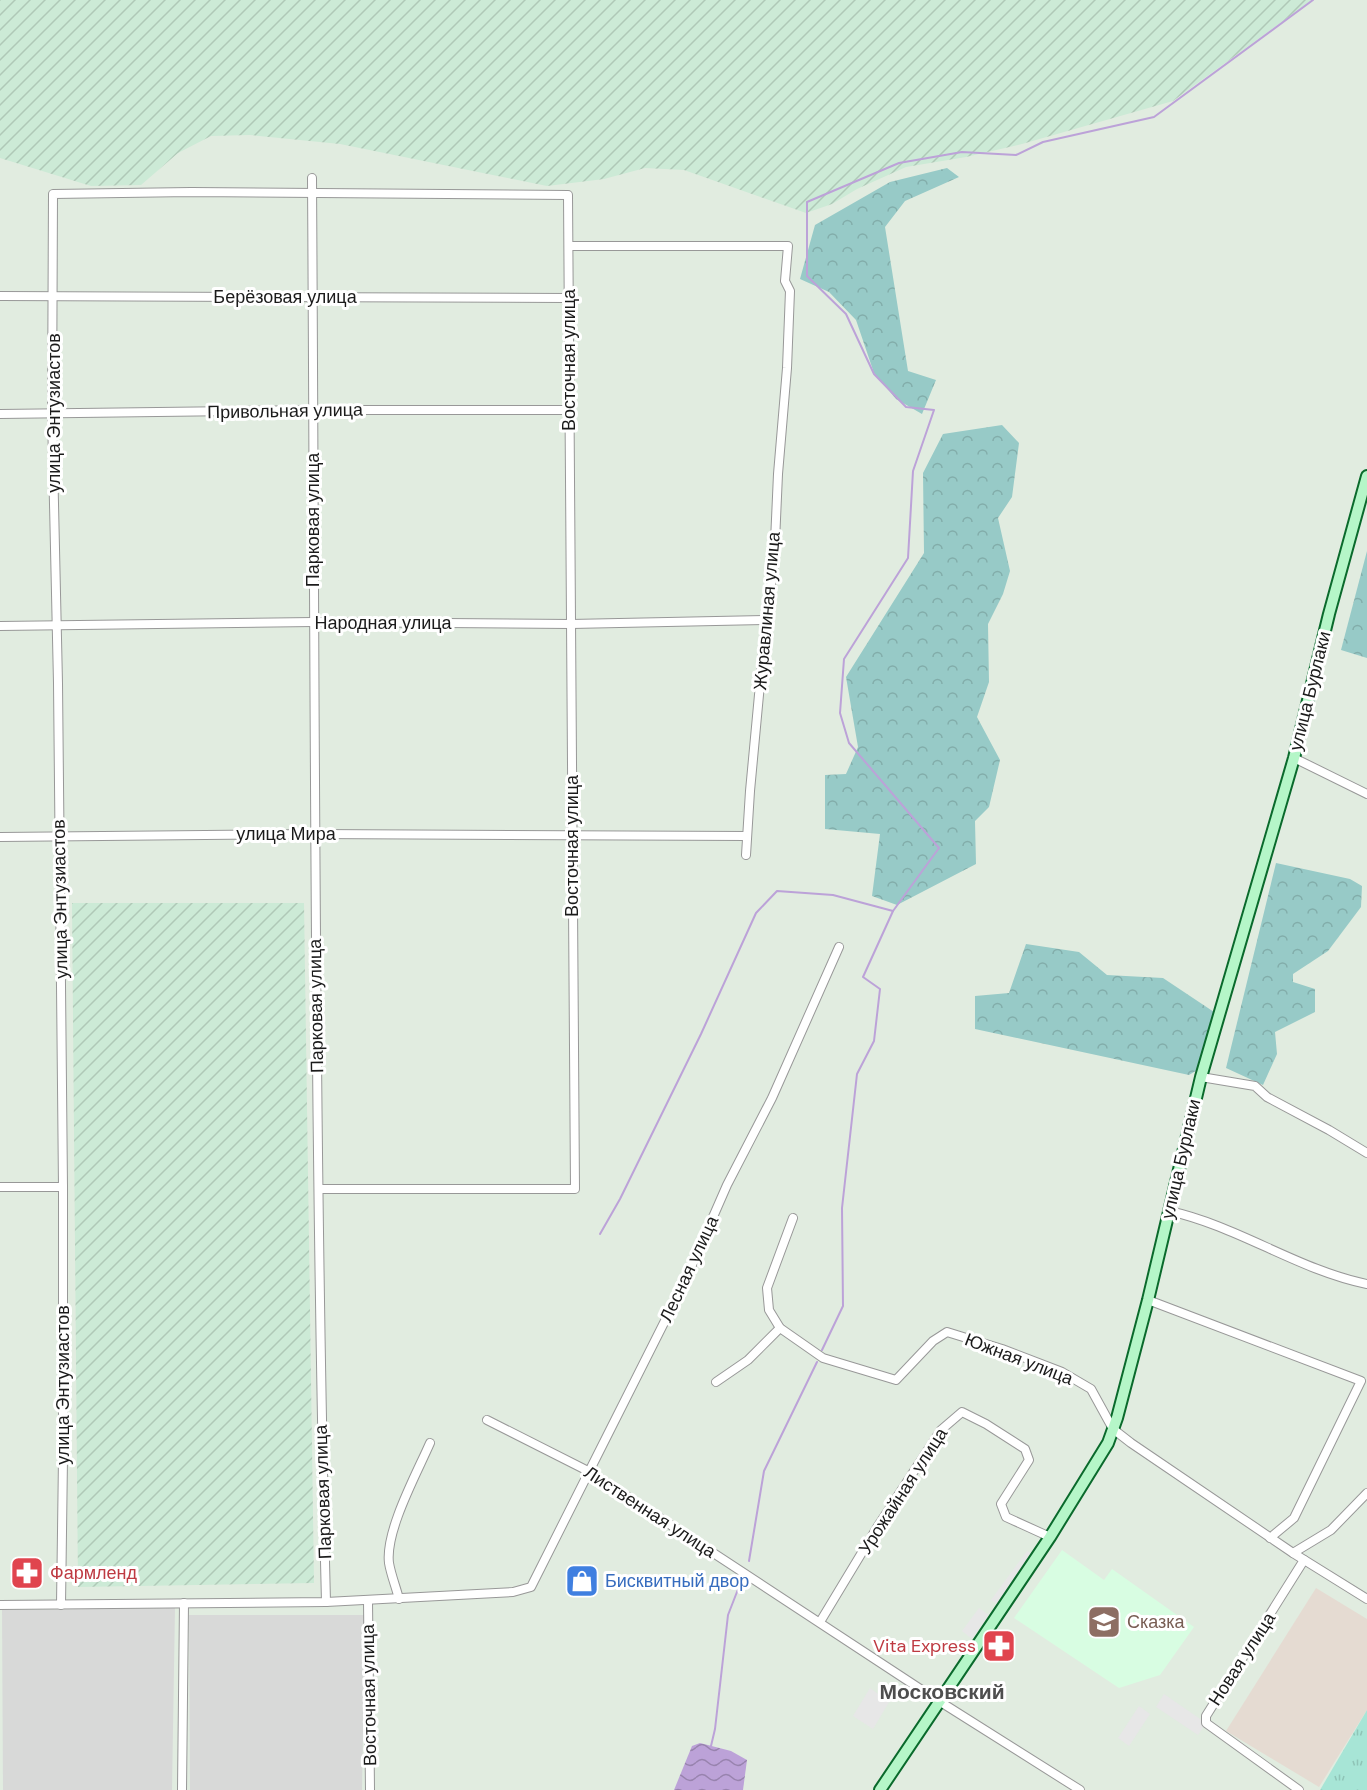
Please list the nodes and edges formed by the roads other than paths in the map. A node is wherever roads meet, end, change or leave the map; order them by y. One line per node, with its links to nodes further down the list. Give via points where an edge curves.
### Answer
1 (312, 178): 2 (street, Парковая улица)
2 (312, 194): 3 (street, Восточная улица, via 568,195); 5 (street, улица Энтузиастов, via 53,194); 6 (street, Парковая улица)
3 (569, 246): 7 (street, Восточная улица); 13 (street, Журавлиная улица, via 788,246 787,368 774,564)
4 (0, 296): 5 (street, Берёзовая улица)
5 (53, 296): 6 (street, Берёзовая улица); 11 (street, улица Энтузиастов)
6 (314, 297): 7 (street, Берёзовая улица); 8 (street, Парковая улица)
7 (569, 298): 9 (street, Восточная улица)
8 (314, 410): 9 (street, Привольная улица); 11 (street, Привольная улица); 14 (street, Парковая улица)
9 (570, 410): 16 (street, Восточная улица)
10 (0, 414): 11 (street, Привольная улица)
11 (52, 414): 15 (street, улица Энтузиастов)
12 (1367, 476): 18 (street, улица Бурлаки)
13 (766, 620): 16 (street, Народная улица); 22 (street, Журавлиная улица)
14 (313, 622): 15 (street, Народная улица); 16 (street, Народная улица); 20 (street, Парковая улица)
15 (57, 624): 17 (street, Народная улица); 24 (street, улица Энтузиастов)
16 (571, 624): 21 (street, Восточная улица)
17 (0, 626)
18 (1294, 758): 19 (street); 27 (street, улица Бурлаки)
19 (1367, 794)
20 (315, 834): 21 (street, улица Мира); 24 (street, улица Мира); 31 (street, Парковая улица)
21 (572, 834): 22 (street, улица Мира); 31 (street, Восточная улица, via 575,1189)
22 (747, 836): 25 (street, Журавлиная улица)
23 (0, 837): 24 (street, улица Мира)
24 (59, 837): 30 (street, улица Энтузиастов)
25 (746, 855)
26 (839, 946): 41 (street, Лесная улица, via 772,1098)
27 (1201, 1077): 28 (street, via 1256,1086 1267,1097); 32 (street, улица Бурлаки)
28 (1367, 1153)
29 (0, 1187): 30 (street)
30 (63, 1187): 53 (street, улица Энтузиастов)
31 (319, 1189): 50 (street, Парковая улица)
32 (1169, 1210): 34 (street, via 1244,1236 1341,1279); 35 (street, улица Бурлаки)
33 (793, 1218): 36 (street, via 767,1287 769,1310)
34 (1367, 1284)
35 (1148, 1300): 39 (street, улица Бурлаки); 44 (street, via 1361,1382 1294,1518)
36 (780, 1328): 37 (street, via 748,1360); 39 (street, Южная улица, via 823,1359 896,1380 933,1341 947,1332 974,1340 1062,1372 1091,1389)
37 (716, 1382)
38 (487, 1420): 41 (street, Лиственная улица)
39 (1113, 1429): 43 (street, улица Бурлаки); 44 (street, Южная улица)
40 (430, 1443): 47 (street, via 390,1543 389,1562)
41 (590, 1472): 47 (street, Лесная улица, via 531,1587 513,1592); 54 (street, Лиственная улица)
42 (1367, 1493): 45 (street, via 1331,1530)
43 (1050, 1537): 54 (street, Урожайная улица, via 1006,1517 1001,1504 1029,1460 1025,1449 962,1412 941,1430); 55 (street, улица Бурлаки)
44 (1270, 1538): 45 (street, Южная улица)
45 (1293, 1553): 46 (street, Южная улица)
46 (1304, 1560): 48 (street, Южная улица); 60 (street, Новая улица, via 1206,1716 1206,1723)
47 (399, 1599): 49 (street)
48 (1367, 1599)
49 (368, 1601): 50 (street); 57 (street, Восточная улица)
50 (326, 1602): 51 (street)
51 (184, 1603): 53 (street); 56 (street)
52 (0, 1605): 53 (street)
53 (61, 1605)
54 (820, 1622): 55 (street, Лиственная улица)
55 (941, 1701): 58 (street, улица Бурлаки); 59 (street, Лиственная улица)
56 (182, 1790)
57 (370, 1790)
58 (880, 1790)
59 (1080, 1790)
60 (1299, 1790)

